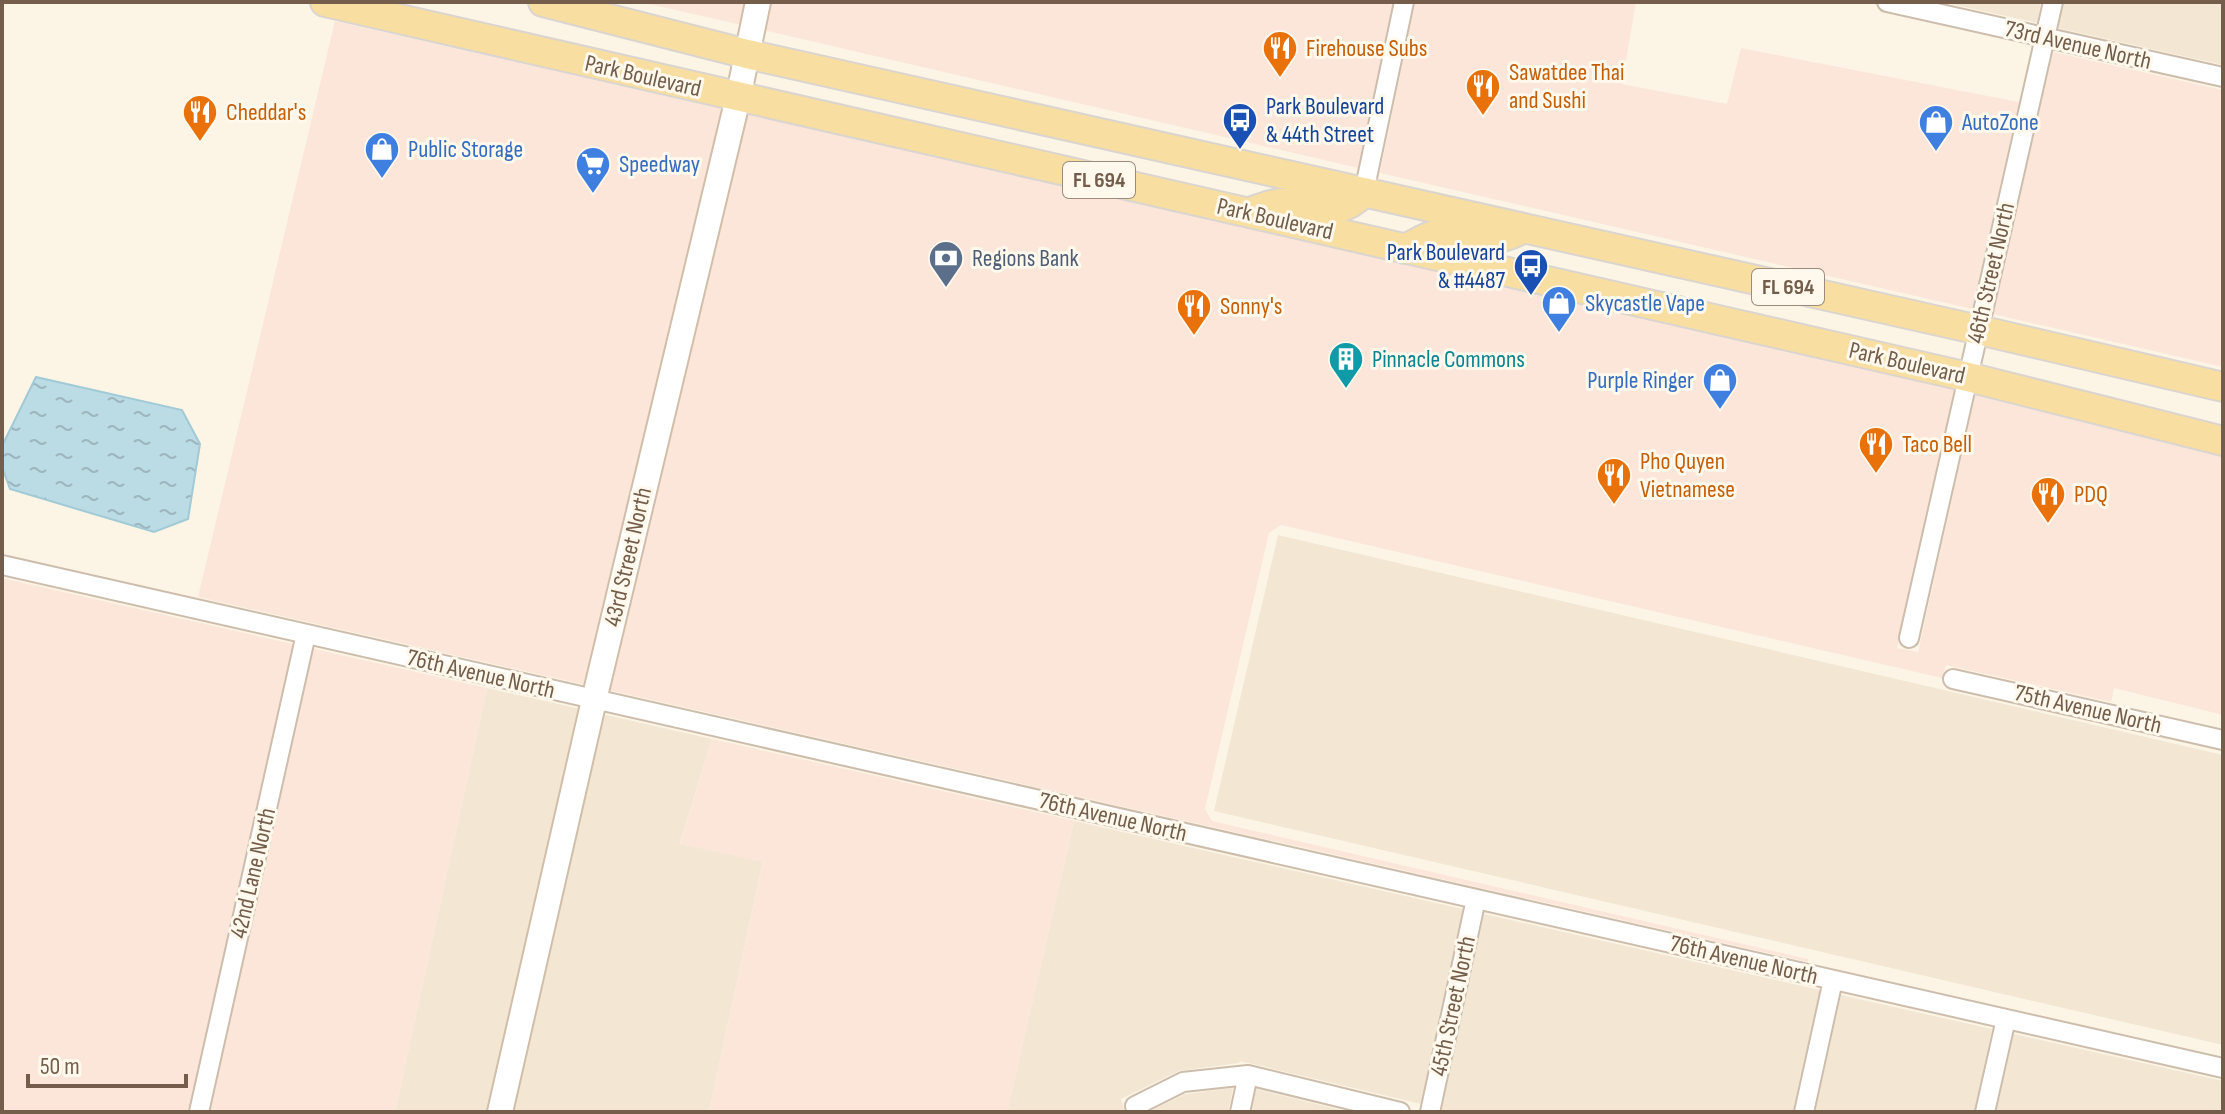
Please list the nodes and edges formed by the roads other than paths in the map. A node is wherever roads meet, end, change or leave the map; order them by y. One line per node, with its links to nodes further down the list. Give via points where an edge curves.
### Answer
1 (325, 2): 10 (main road, Park Boulevard / FL 694)
2 (543, 2): 8 (main road, Park Boulevard / FL 694)
3 (758, 2): 8 (street, 43rd Street North)
4 (1404, 2): 11 (street)
5 (1887, 2): 7 (street, 73rd Avenue North)
6 (2053, 2): 7 (street, 46th Street North)
7 (2045, 38): 9 (street, 73rd Avenue North); 15 (street, 46th Street North)
8 (747, 54): 10 (street, 43rd Street North); 11 (main road, Park Boulevard / FL 694)
9 (2223, 77)
10 (738, 98): 12 (main road, Park Boulevard / FL 694); 23 (street, 43rd Street North)
11 (1364, 192): 12 (main road, via 1352,205 1333,209 1293,203); 13 (main road, Park Boulevard / FL 694)
12 (1249, 213): 14 (main road, Park Boulevard / FL 694)
13 (1525, 228): 14 (main road, via 1507,238 1486,240 1434,235); 15 (main road, Park Boulevard / FL 694)
14 (1405, 249): 16 (main road, Park Boulevard / FL 694)
15 (1979, 330): 16 (street, 46th Street North); 17 (main road, Park Boulevard / FL 694)
16 (1968, 377): 18 (main road, Park Boulevard / FL 694); 21 (street, 46th Street North)
17 (2223, 387)
18 (2223, 441)
19 (2, 565): 20 (street, 76th Avenue North)
20 (306, 634): 23 (street, 76th Avenue North); 31 (street, 42nd Lane North)
21 (1909, 638)
22 (1953, 679): 24 (street, 75th Avenue North)
23 (594, 700): 25 (street, 76th Avenue North); 32 (street, 43rd Street North)
24 (2223, 740)
25 (1476, 899): 26 (street, 76th Avenue North); 35 (street, 45th Street North)
26 (1833, 980): 27 (street, 76th Avenue North); 36 (street)
27 (2006, 1019): 28 (street, 76th Avenue North); 37 (street)
28 (2223, 1068)
29 (1248, 1075): 30 (street, via 1183,1082); 33 (street); 34 (street)
30 (1135, 1106)
31 (199, 1112)
32 (500, 1112)
33 (1240, 1112)
34 (1400, 1112)
35 (1430, 1112)
36 (1804, 1112)
37 (1985, 1112)

